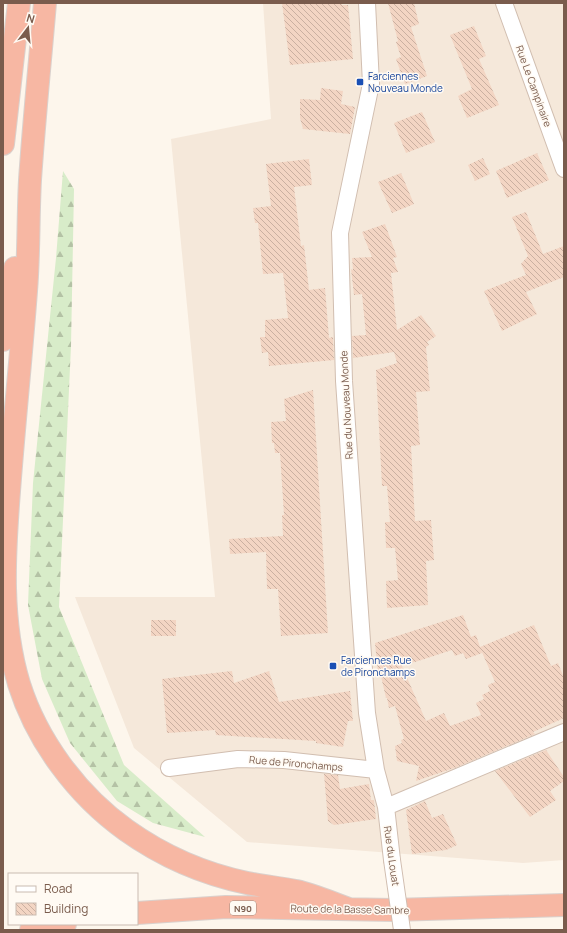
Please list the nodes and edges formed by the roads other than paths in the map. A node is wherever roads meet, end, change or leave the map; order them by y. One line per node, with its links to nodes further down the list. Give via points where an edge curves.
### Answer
1 (19, 3): 5 (highway)
2 (45, 3): 7 (highway)
3 (367, 3): 11 (street, Rue du Nouveau Monde, via 371,84 340,233 344,381 367,713)
4 (504, 3): 6 (street, Rue Le Campinaire)
5 (3, 144)
6 (564, 169)
7 (30, 180): 8 (highway); 16 (highway, via 26,289 3,581 12,655 19,684 32,717 50,751 96,805 124,829 158,851 195,868 244,883 298,892)
8 (3, 340)
9 (564, 732): 12 (street)
10 (169, 768): 11 (street, Rue de Pironchamps, via 238,759 284,760)
11 (376, 770): 12 (street, Rue du Nouveau Monde)
12 (386, 807): 20 (street, Rue du Louat, bridge)
13 (564, 892): 15 (highway)
14 (564, 905): 15 (highway, Route de la Basse Sambre / N90)
15 (514, 906): 16 (highway, Route de la Basse Sambre / N90)
16 (349, 909): 17 (highway, Route de la Basse Sambre / N90, via 226,907)
17 (138, 913)
18 (59, 925): 19 (highway)
19 (31, 930)
20 (402, 930)

